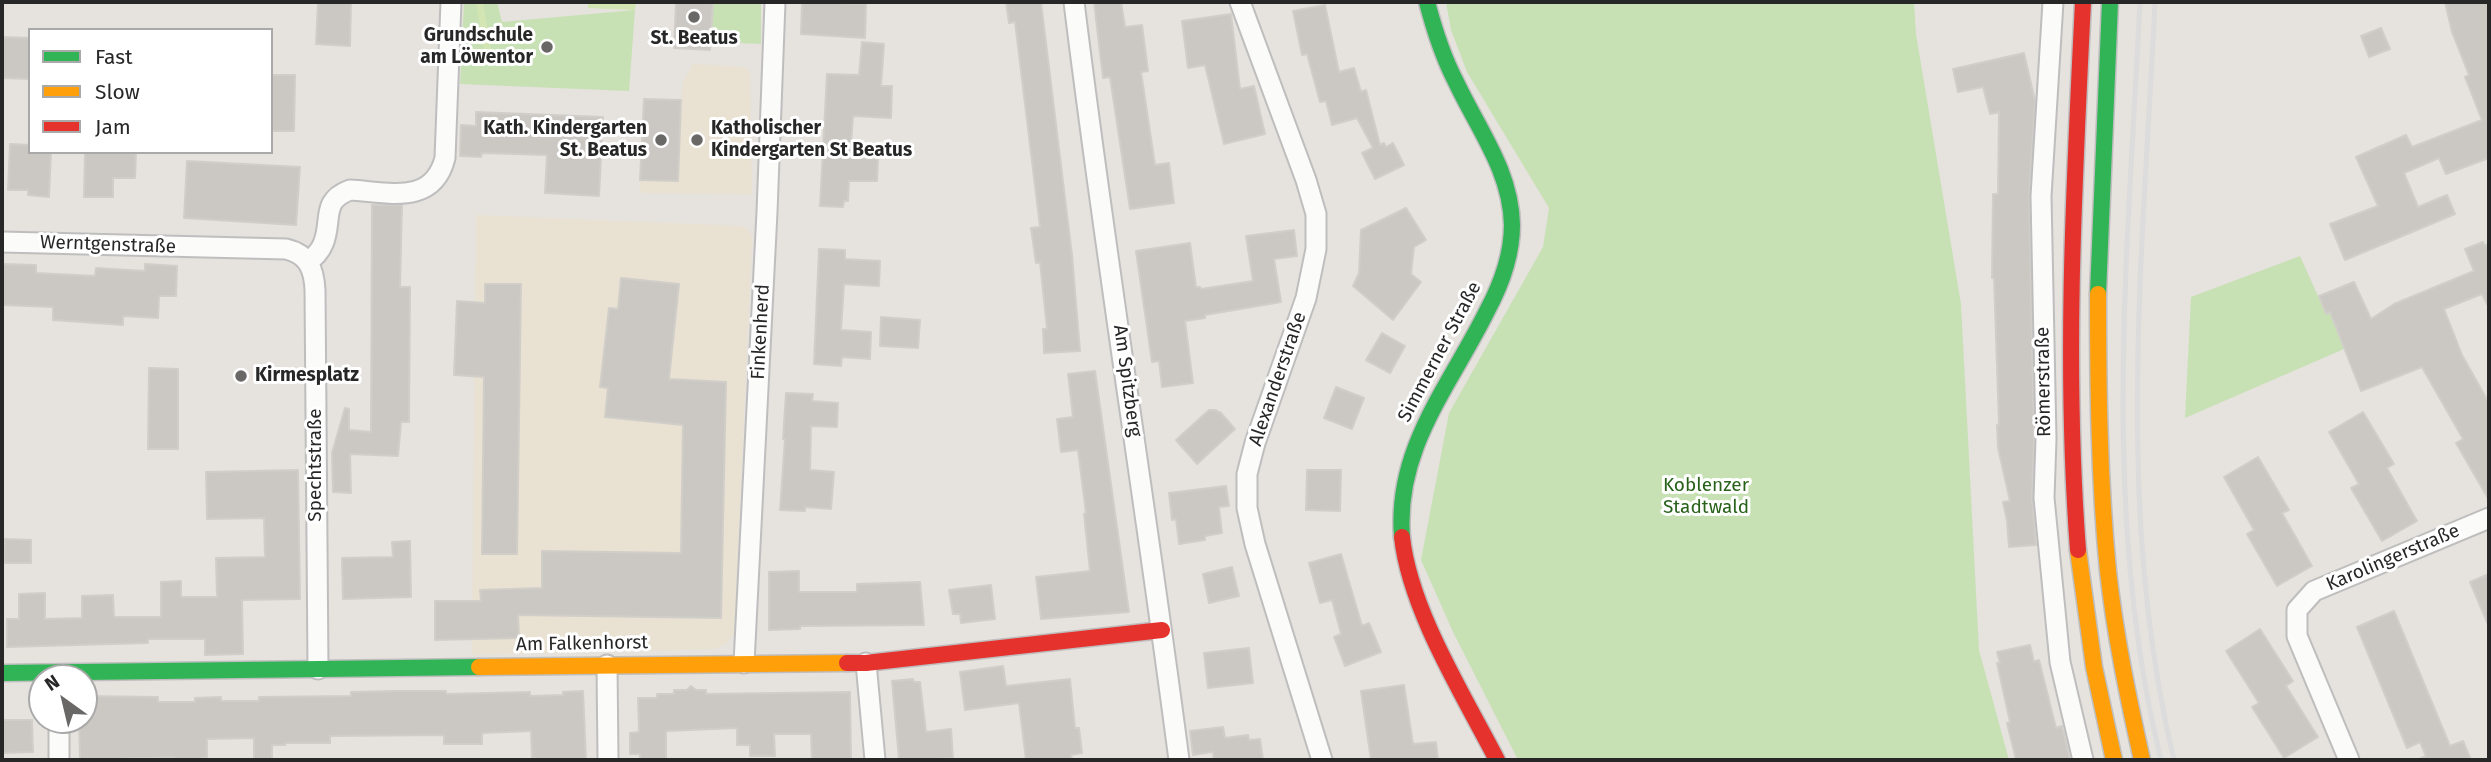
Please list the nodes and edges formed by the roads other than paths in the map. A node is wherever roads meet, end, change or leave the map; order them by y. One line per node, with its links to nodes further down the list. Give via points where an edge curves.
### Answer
1 (451, 2): 10 (street, via 441,173 430,186 416,192 350,190 340,194 329,208 322,248)
2 (775, 2): 13 (street, Finkenherd)
3 (1074, 2): 12 (street, Am Spitzberg)
4 (1240, 2): 25 (street, Alexanderstraße, via 1316,214 1317,249 1306,298 1255,443 1247,474 1247,508)
5 (1427, 2): 26 (main road, Simmerner Straße, via 1456,83 1504,180 1512,227 1507,261 1492,304 1422,427 1405,475 1401,526 1407,566 1430,626)
6 (2053, 2): 27 (street, Römerstraße, via 2041,196 2044,498 2060,662)
7 (2083, 2): 28 (main road, via 2070,338 2072,443 2084,604)
8 (2110, 2): 29 (main road, via 2100,221 2098,432 2110,597)
9 (2, 242): 10 (street, Werntgenstraße, via 286,249)
10 (309, 262): 16 (street, Spechtstraße, via 314,279)
11 (2489, 518): 30 (street, Karolingerstraße, via 2314,591 2297,610 2297,636)
12 (1162, 630): 14 (main road, Am Falkenhorst); 24 (street, Am Spitzberg)
13 (744, 663): 14 (main road, Am Falkenhorst); 15 (main road, Am Falkenhorst)
14 (866, 663): 23 (street)
15 (607, 665): 16 (main road, Am Falkenhorst); 22 (street)
16 (318, 668): 19 (main road, Am Falkenhorst)
17 (2, 673): 18 (main road, Am Falkenhorst)
18 (28, 674)
19 (98, 675)
20 (59, 734): 21 (street)
21 (59, 760)
22 (608, 760)
23 (875, 760)
24 (1179, 760)
25 (1322, 760)
26 (1497, 760)
27 (2083, 760)
28 (2114, 760)
29 (2142, 760)
30 (2349, 760)

